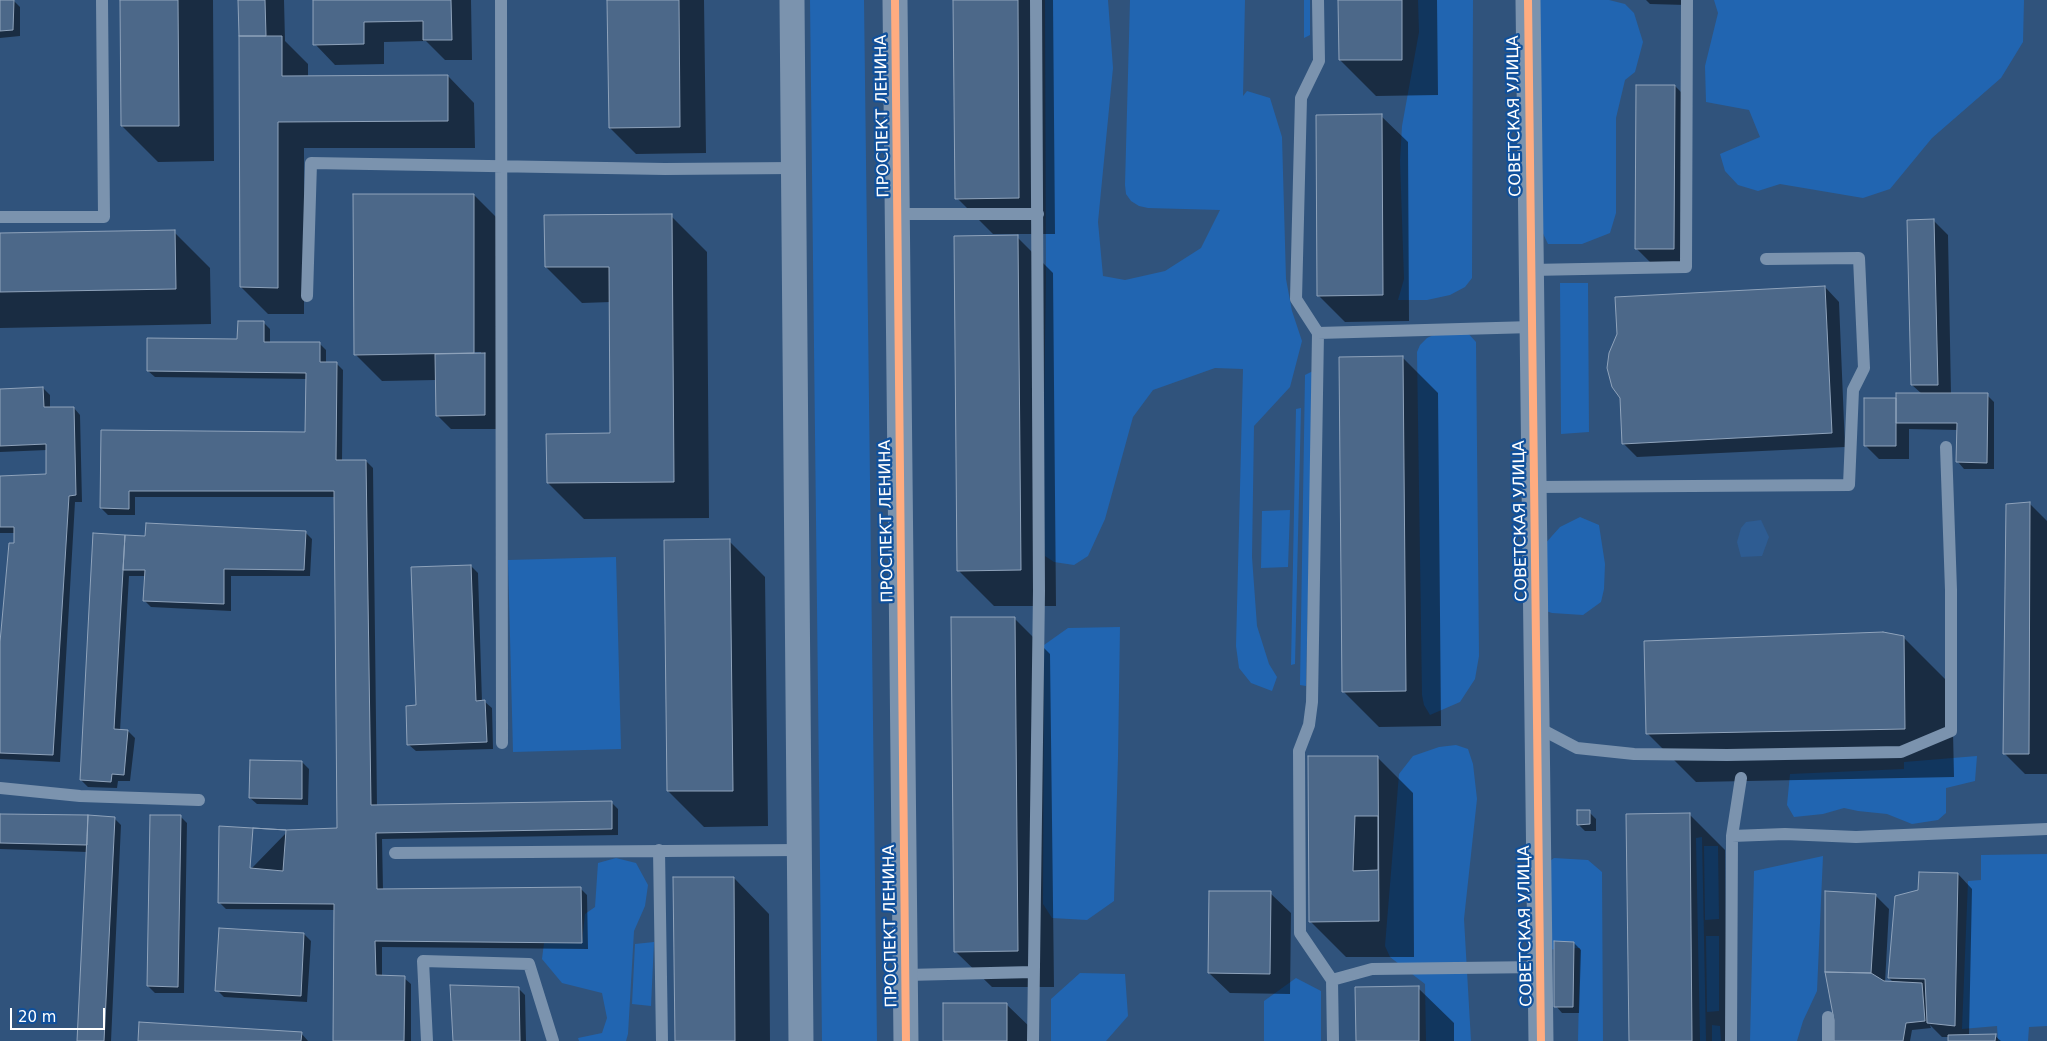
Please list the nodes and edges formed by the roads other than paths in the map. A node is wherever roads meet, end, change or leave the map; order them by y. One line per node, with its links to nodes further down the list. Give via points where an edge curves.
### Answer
1 (102, 0): 13 (lane, via 104,217)
2 (501, 0): 9 (lane)
3 (792, 0): 10 (street)
4 (895, 0): 11 (street, ПРОСПЕКТ ЛЕНИНА)
5 (1036, 0): 12 (lane)
6 (1318, 0): 18 (lane, via 1319,61 1301,98 1296,299)
7 (1528, 0): 15 (street, СОВЕТСКАЯ УЛИЦА)
8 (1687, 0): 15 (lane, via 1686,267)
9 (501, 166): 10 (lane); 16 (lane, via 311,164); 22 (lane)
10 (794, 168): 29 (street)
11 (898, 214): 12 (lane); 33 (street, ПРОСПЕКТ ЛЕНИНА)
12 (1038, 214): 32 (lane, via 1039,598)
13 (0, 218)
14 (1766, 259): 20 (lane, via 1859,258 1864,368 1853,390 1850,485)
15 (1531, 270): 17 (street, СОВЕТСКАЯ УЛИЦА)
16 (307, 296)
17 (1532, 327): 18 (lane); 20 (street, СОВЕТСКАЯ УЛИЦА)
18 (1318, 332): 34 (lane, via 1312,702 1309,725 1299,751 1300,933)
19 (1946, 447): 21 (lane, via 1951,731 1901,752 1653,754 1577,748)
20 (1534, 487): 21 (street, СОВЕТСКАЯ УЛИЦА)
21 (1537, 727): 31 (street, СОВЕТСКАЯ УЛИЦА)
22 (502, 743)
23 (1742, 778): 27 (lane)
24 (0, 788): 25 (lane, via 80,796)
25 (199, 800)
26 (2047, 829): 27 (lane, via 1856,837)
27 (1732, 836): 44 (lane)
28 (659, 850): 29 (lane); 30 (lane); 38 (lane)
29 (799, 850): 39 (street)
30 (395, 853)
31 (1541, 968): 34 (lane, via 1372,969); 43 (street, СОВЕТСКАЯ УЛИЦА)
32 (1033, 972): 33 (lane); 41 (lane)
33 (906, 975): 40 (street, ПРОСПЕКТ ЛЕНИНА)
34 (1332, 980): 42 (lane)
35 (1828, 1017): 45 (lane)
36 (427, 1041): 37 (lane, via 423,961 529,964)
37 (553, 1041)
38 (662, 1041)
39 (800, 1041)
40 (906, 1041)
41 (1034, 1041)
42 (1333, 1041)
43 (1542, 1041)
44 (1731, 1041)
45 (1828, 1041)

